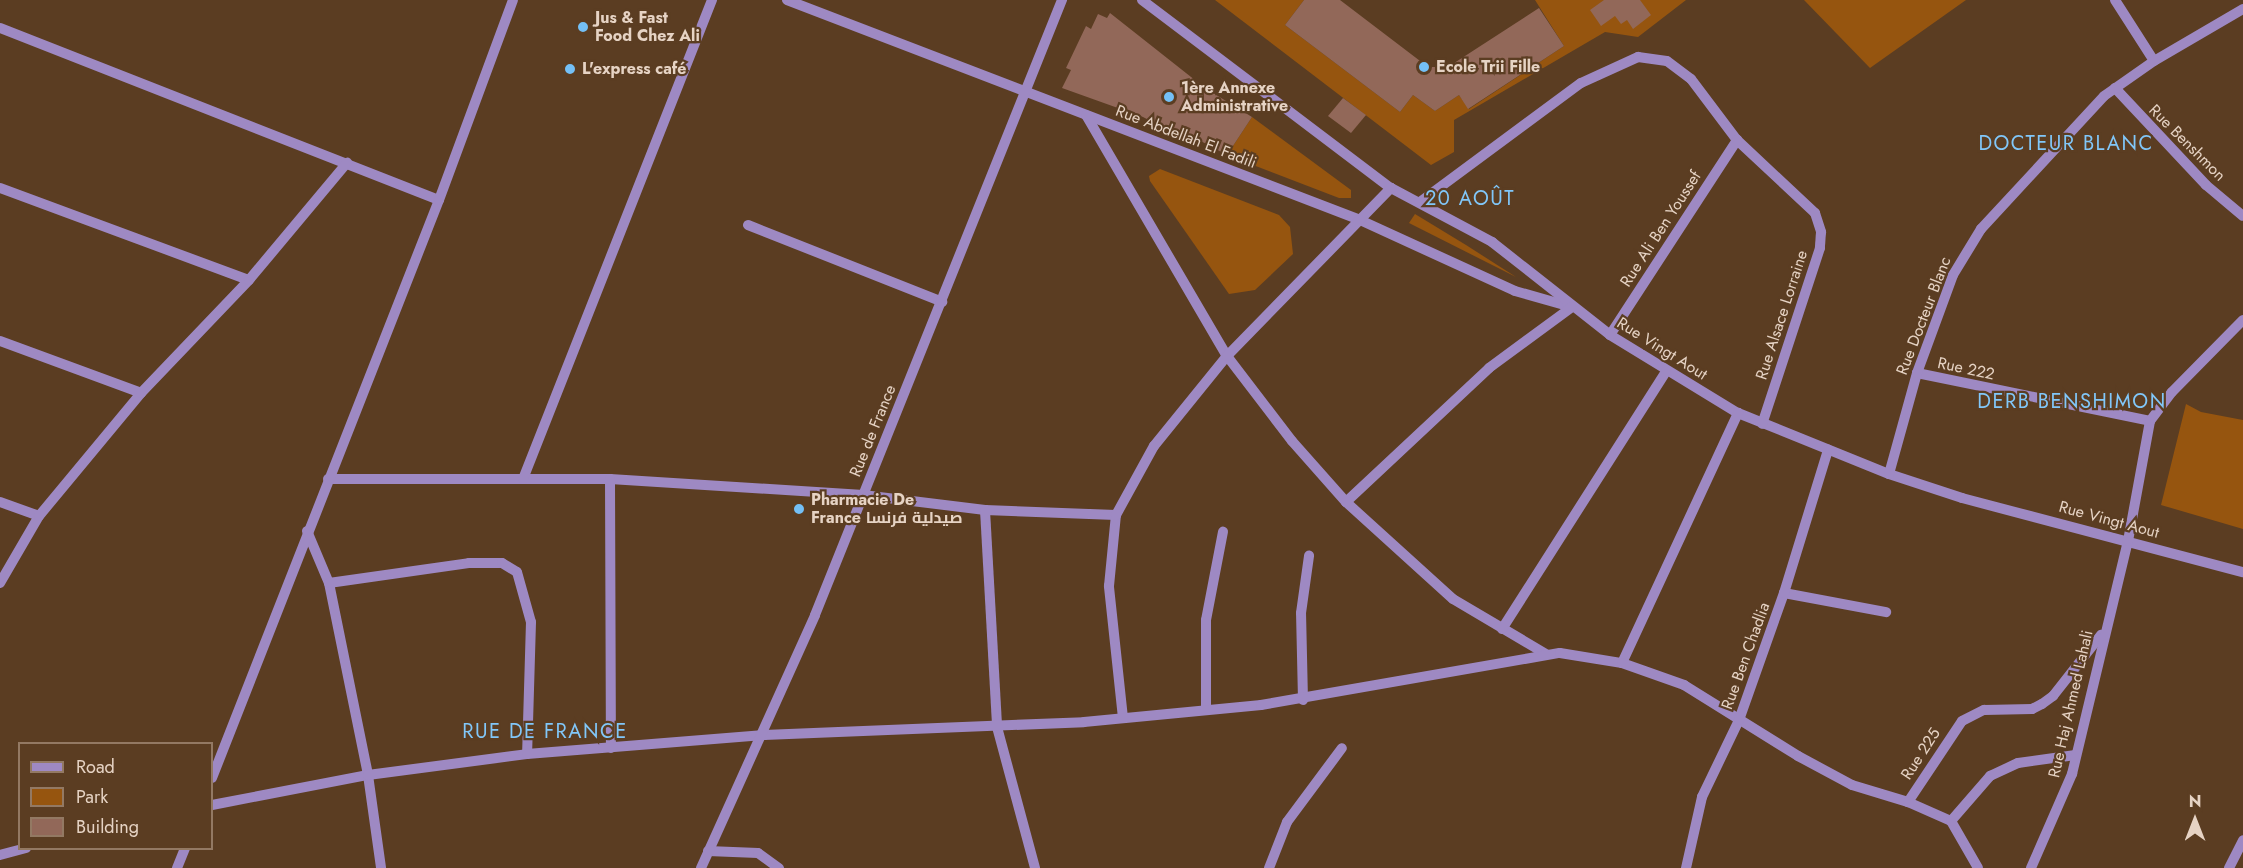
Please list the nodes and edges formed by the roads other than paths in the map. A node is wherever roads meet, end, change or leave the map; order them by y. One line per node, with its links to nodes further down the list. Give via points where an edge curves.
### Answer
1 (513, 0): 17 (street)
2 (712, 0): 38 (street)
3 (787, 0): 11 (street, Rue Abdellah El Fadili)
4 (1062, 0): 11 (street, Rue de France)
5 (1142, 0): 16 (street, Rue Vingt Aout)
6 (2115, 0): 9 (street)
7 (2243, 9): 9 (street, Rue Docteur Blanc)
8 (0, 28): 14 (street)
9 (2154, 60): 10 (street, Rue Docteur Blanc)
10 (2115, 87): 19 (street, Rue Benshmon, via 2206,185); 30 (street, Rue Docteur Blanc, via 2052,150 1967,248 1953,275)
11 (1025, 92): 12 (street, Rue Abdellah El Fadili); 23 (street, Rue de France)
12 (1086, 114): 20 (street, Rue Abdellah El Fadili); 28 (street)
13 (1737, 140): 18 (street, Rue Alsace Lorraine, via 1691,79 1667,61 1638,57 1581,82); 26 (street, Rue Ali Ben Youssef); 34 (street, Rue Alsace Lorraine, via 1815,213 1821,232 1820,248)
14 (347, 163): 17 (street); 22 (street)
15 (0, 188): 22 (street)
16 (1392, 188): 18 (street, Rue Vingt Aout); 20 (street)
17 (439, 200): 37 (street)
18 (1420, 202): 24 (street, Rue Vingt Aout, via 1533,270)
19 (2243, 216)
20 (1360, 220): 24 (street, Rue Abdellah El Fadili, via 1515,291); 28 (street)
21 (748, 225): 23 (street)
22 (249, 280): 31 (street)
23 (942, 302): 40 (street, Rue de France)
24 (1572, 307): 26 (street, Rue Vingt Aout); 42 (street, via 1489,368)
25 (2243, 320): 33 (street, via 2172,392)
26 (1610, 335): 29 (street, Rue Vingt Aout)
27 (0, 341): 31 (street)
28 (1227, 356): 42 (street); 44 (street, via 1154,446)
29 (1666, 372): 32 (street, Rue Vingt Aout); 55 (street)
30 (1917, 374): 33 (street, Rue 222); 36 (street, Rue Docteur Blanc)
31 (141, 393): 45 (street)
32 (1738, 413): 34 (street, Rue Vingt Aout); 58 (street)
33 (2150, 422): 48 (street, Rue Haj Ahmed Lahali)
34 (1762, 424): 35 (street, Rue Vingt Aout)
35 (1828, 450): 36 (street, Rue Vingt Aout); 53 (street, Rue Ben Chadlia)
36 (1889, 474): 48 (street, Rue Vingt Aout, via 1962,498)
37 (328, 479): 38 (street); 46 (street)
38 (522, 479): 39 (street)
39 (610, 479): 40 (street); 65 (street)
40 (863, 495): 43 (street); 64 (street, Rue de France)
41 (0, 502): 45 (street)
42 (1346, 502): 55 (street, via 1453,599)
43 (985, 510): 44 (street); 63 (street)
44 (1116, 515): 61 (street, via 1109,586)
45 (39, 516): 51 (street)
46 (307, 531): 52 (street); 69 (street)
47 (1223, 532): 60 (street, via 1206,620)
48 (2128, 541): 50 (street, Rue Vingt Aout); 56 (street, Rue Haj Ahmed Lahali)
49 (1309, 556): 59 (street, via 1301,613)
50 (2243, 572)
51 (0, 583)
52 (329, 583): 67 (street, via 469,562 502,562 517,572 531,622); 70 (street)
53 (1784, 593): 54 (street); 62 (street, Rue Ben Chadlia)
54 (1886, 612)
55 (1502, 629): 57 (street)
56 (2103, 634): 68 (street, Rue Haj Ahmed Lahali); 71 (street, Rue 225, via 2053,696 2042,704 2032,709 1984,710 1962,721)
57 (1546, 654): 58 (street); 59 (street)
58 (1622, 663): 62 (street, via 1684,685)
59 (1303, 700): 60 (street)
60 (1206, 709): 61 (street)
61 (1122, 718): 63 (street)
62 (1739, 720): 71 (street, via 1852,785); 85 (street, Rue Ben Chadlia, via 1702,797)
63 (997, 727): 64 (street); 83 (street)
64 (764, 735): 65 (street); 77 (street, Rue de France)
65 (611, 748): 67 (street)
66 (1342, 748): 84 (street, via 1287,822)
67 (527, 754): 70 (street)
68 (2075, 755): 73 (street, via 2018,763 1990,776); 87 (street, Rue Haj Ahmed Lahali, via 2067,789)
69 (213, 775)
70 (368, 775): 72 (street); 80 (street)
71 (1908, 802): 73 (street)
72 (213, 805)
73 (1951, 822): 86 (street)
74 (2243, 840): 88 (street)
75 (22, 850): 78 (street)
76 (185, 850): 79 (street)
77 (708, 851): 81 (street, Rue de France); 82 (street, via 758,854)
78 (0, 855)
79 (177, 868)
80 (381, 868)
81 (701, 868)
82 (779, 868)
83 (1035, 868)
84 (1269, 868)
85 (1686, 868)
86 (1978, 868)
87 (2031, 868)
88 (2229, 868)

